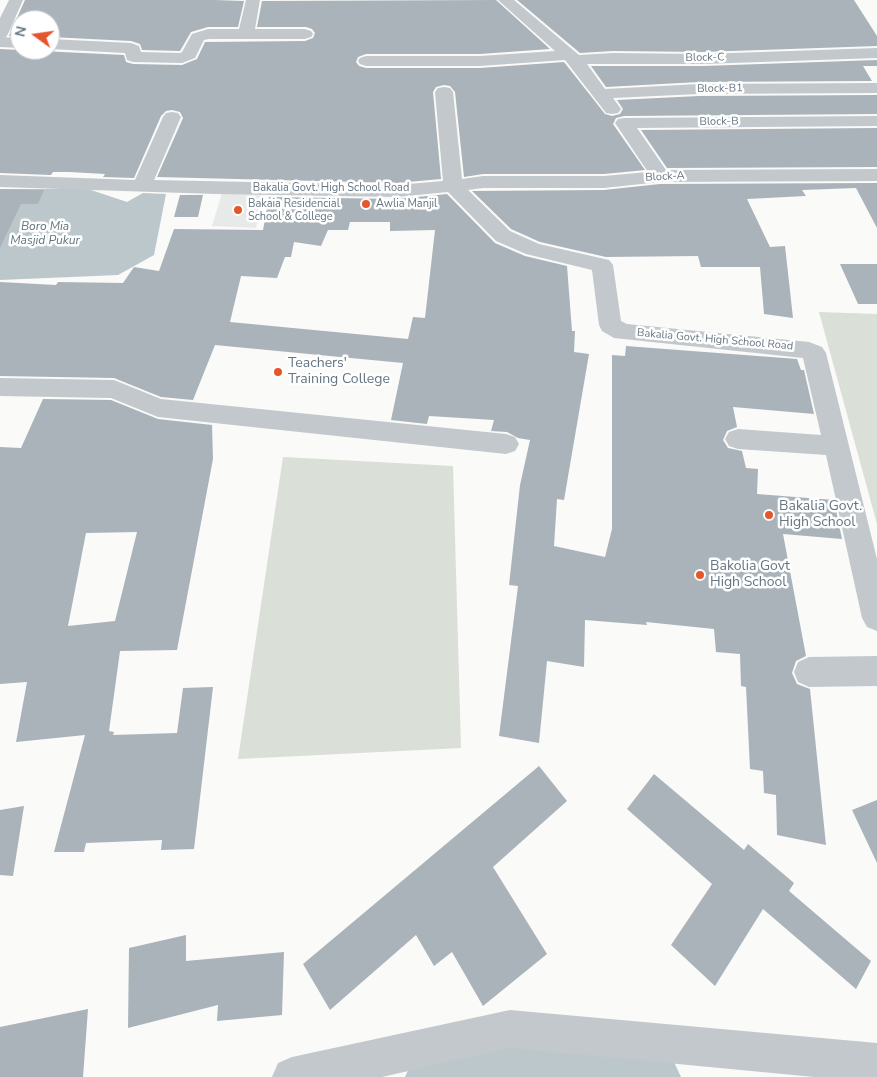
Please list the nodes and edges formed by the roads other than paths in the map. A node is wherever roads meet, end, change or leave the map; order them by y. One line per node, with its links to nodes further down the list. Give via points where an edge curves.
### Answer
1 (16, 0): 4 (street)
2 (253, 0): 5 (street)
3 (505, 0): 9 (street)
4 (0, 34)
5 (246, 34): 6 (street); 7 (street, via 203,35 198,37 189,55 182,58 135,58 132,57 132,49)
6 (304, 34)
7 (60, 45)
8 (877, 53): 9 (street, Block-C, via 703,59)
9 (572, 58): 10 (street, Block-C); 13 (street)
10 (366, 61)
11 (877, 88): 13 (street, Block-B1, via 699,89)
12 (444, 92): 21 (street)
13 (600, 94): 16 (street)
14 (172, 117): 20 (street)
15 (877, 121): 16 (street, Block-B)
16 (624, 123): 18 (street)
17 (877, 175): 18 (street, Block-A)
18 (660, 176): 21 (street, Block-A, via 604,182 483,182)
19 (0, 181): 20 (street, Bakalia Govt. High School Road)
20 (143, 184): 21 (street, Bakalia Govt. High School Road, via 397,191)
21 (453, 186): 25 (street, Bakalia Govt. High School Road, via 503,236 533,249 602,265 610,325 622,332 800,348 814,353)
22 (0, 387): 24 (street, via 114,389 158,408)
23 (738, 439): 25 (street)
24 (506, 444)
25 (836, 446): 26 (street, Bakalia Govt. High School Road)
26 (877, 618)
27 (877, 671): 28 (street)
28 (809, 672)
29 (877, 1063): 30 (street, via 510,1029)
30 (292, 1077)

